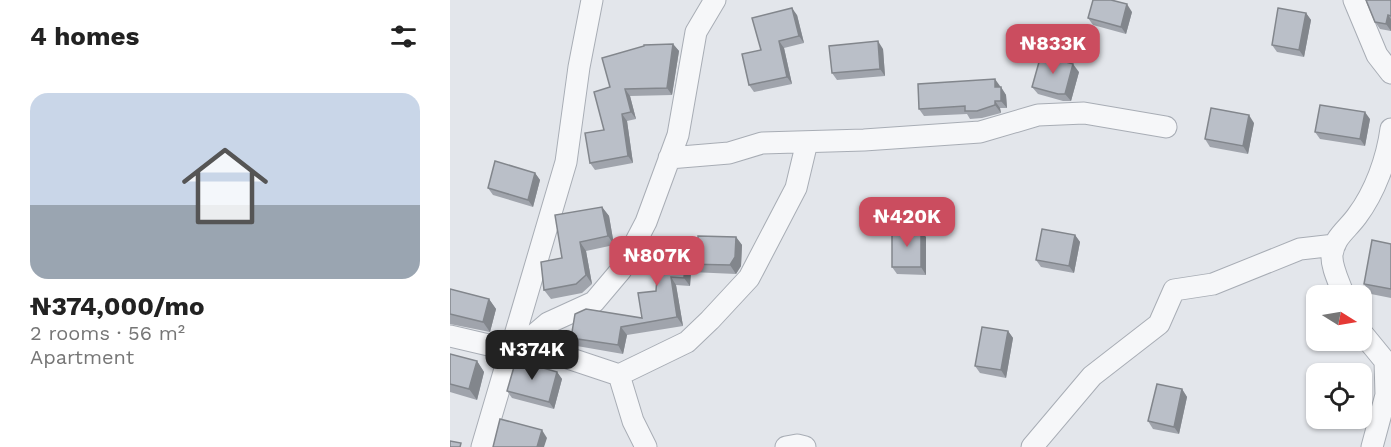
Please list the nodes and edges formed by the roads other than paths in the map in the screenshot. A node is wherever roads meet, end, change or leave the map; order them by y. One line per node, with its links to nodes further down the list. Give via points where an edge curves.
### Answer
1 (592, 0): 13 (street, via 566,162)
2 (716, 0): 8 (street, via 696,32 678,135)
3 (1354, 0): 4 (street, via 1377,55)
4 (1391, 73)
5 (1166, 127): 7 (street, via 1084,113 1038,115 980,132)
6 (1391, 129): 9 (street, via 1374,188)
7 (807, 142): 8 (street, via 762,143 729,153); 14 (street, via 796,188 749,278 687,342)
8 (669, 158): 13 (street, via 646,222 621,270 594,302 548,323)
9 (1335, 245): 10 (street, via 1332,257); 19 (street, via 1300,249 1213,284 1174,290 1159,324 1092,376)
10 (1341, 285)
11 (450, 336): 13 (street)
12 (1372, 345): 20 (street, via 1385,361 1386,395)
13 (512, 352): 14 (street, via 550,352); 15 (street)
14 (619, 375): 16 (street, via 633,421)
15 (482, 447)
16 (646, 447)
17 (786, 447): 18 (street)
18 (805, 447)
19 (1032, 447)
20 (1372, 447)

